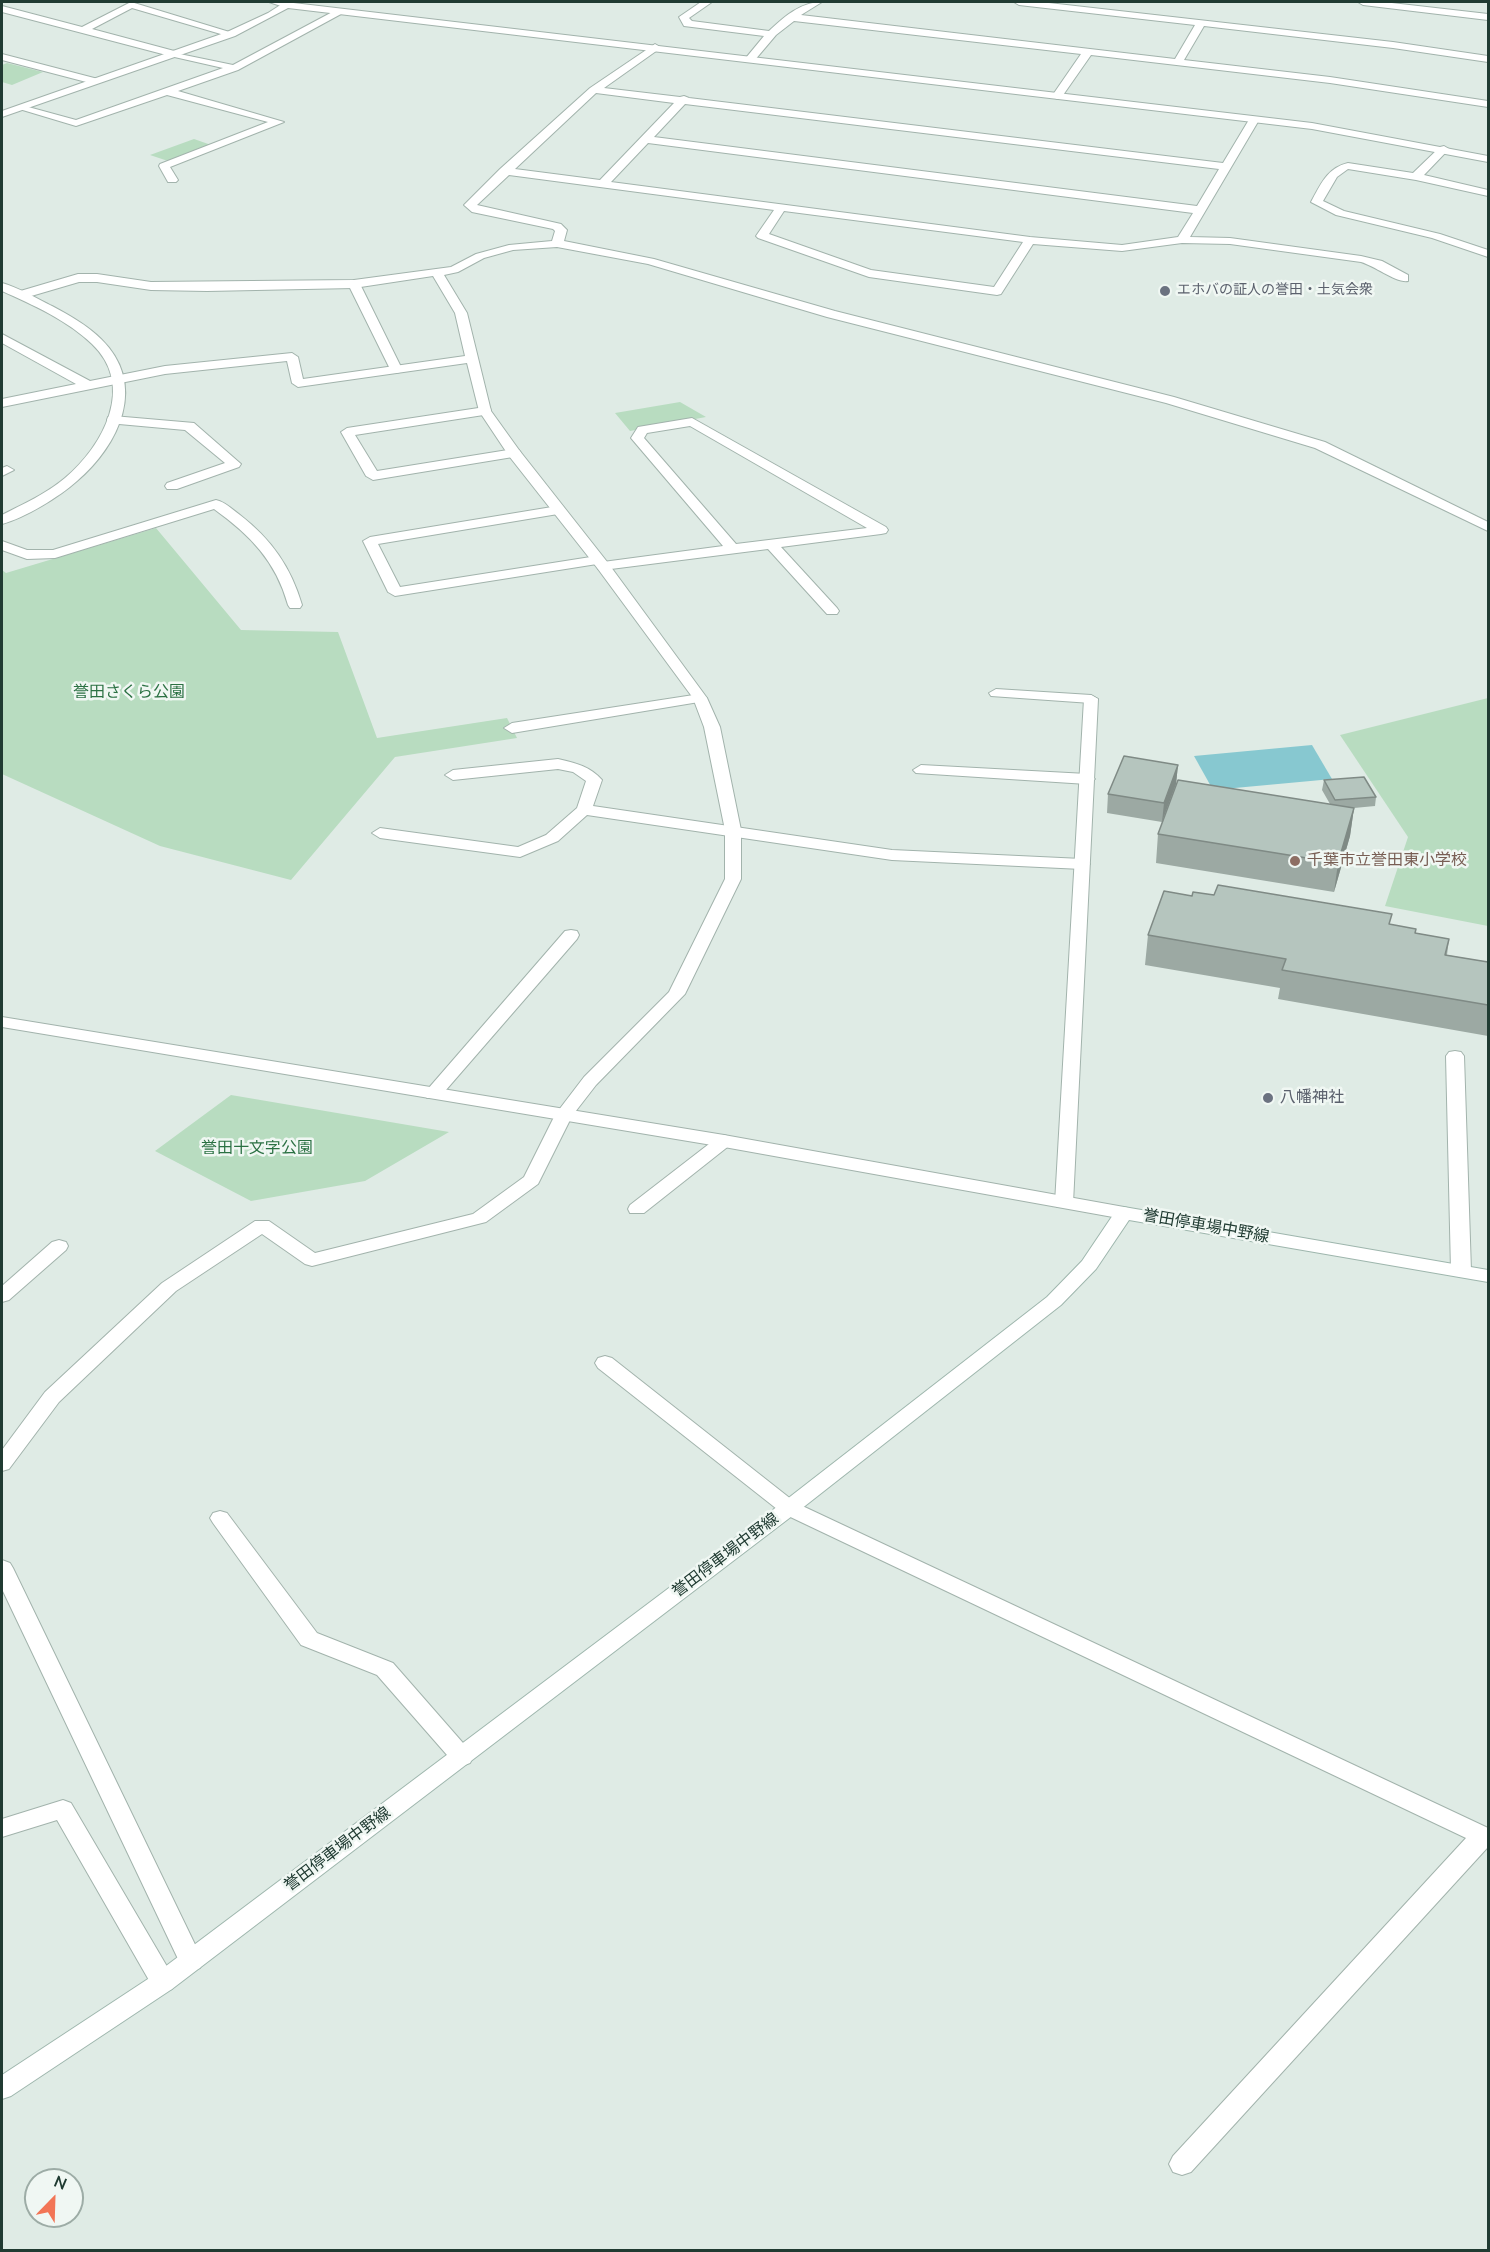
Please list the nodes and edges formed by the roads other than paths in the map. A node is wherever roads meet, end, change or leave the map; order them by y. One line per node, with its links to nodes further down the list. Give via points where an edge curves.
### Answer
1 (274, 2): 7 (street)
2 (707, 2): 16 (street, via 684,17 688,24)
3 (817, 2): 11 (street)
4 (1019, 2): 10 (street)
5 (1129, 2): 10 (street)
6 (1363, 2): 12 (street)
7 (289, 3): 9 (street); 15 (street)
8 (2, 9): 14 (street)
9 (338, 12): 17 (street); 24 (street)
10 (1122, 13): 13 (street)
11 (789, 17): 16 (street); 18 (street)
12 (1488, 17)
13 (1201, 23): 22 (street); 23 (street)
14 (83, 30): 15 (street, via 132,5); 19 (street)
15 (231, 34): 19 (street)
16 (769, 34): 21 (street)
17 (655, 47): 21 (street); 26 (street)
18 (1088, 52): 23 (street); 28 (street)
19 (174, 54): 24 (street); 25 (street)
20 (2, 57): 25 (street)
21 (750, 59): 28 (street)
22 (1488, 59)
23 (1178, 62): 30 (street, via 1372,85)
24 (234, 68): 27 (street)
25 (94, 81): 31 (street)
26 (594, 90): 29 (street); 38 (street)
27 (170, 92): 31 (street, via 76,123); 40 (street, via 279,122 164,166)
28 (1057, 96): 33 (street)
29 (684, 99): 34 (street); 37 (street)
30 (1488, 105)
31 (21, 108): 32 (street)
32 (2, 114)
33 (1254, 120): 35 (street); 37 (street)
34 (646, 139): 41 (street); 44 (street)
35 (1444, 149): 36 (street); 39 (street)
36 (1488, 159)
37 (1227, 167): 44 (street)
38 (504, 171): 41 (street); 47 (street, via 470,207 557,226 561,230)
39 (1416, 177): 42 (street); 48 (street, via 1348,166 1339,168 1317,202 1341,213 1436,236)
40 (172, 180)
41 (603, 183): 43 (street)
42 (1488, 193)
43 (781, 208): 45 (street); 45 (street, via 762,236 869,273 997,291)
44 (1199, 210): 46 (street)
45 (1030, 240): 46 (street, via 1122,248)
46 (1182, 240): 50 (street, via 1230,241 1361,259 1378,263)
47 (557, 244): 49 (street, via 513,247); 66 (street, via 650,261 831,314 1170,400 1320,445)
48 (1488, 254)
49 (437, 273): 51 (street); 55 (street, via 461,313)
50 (1404, 278)
51 (354, 284): 53 (street, via 162,286 78,278); 56 (street)
52 (2, 286): 53 (street)
53 (21, 295): 57 (street, via 86,334 106,352)
54 (2, 338): 58 (street)
55 (471, 359): 56 (street); 60 (street)
56 (396, 369): 57 (street, via 298,383 291,357)
57 (117, 379): 58 (street); 61 (street, via 120,401)
58 (87, 385): 59 (street)
59 (2, 403)
60 (485, 411): 62 (street); 62 (street, via 347,432 373,476)
61 (113, 420): 63 (street, via 189,426 234,464); 65 (street, via 99,450 76,476 39,502)
62 (514, 453): 64 (street)
63 (172, 486)
64 (558, 510): 70 (street); 70 (street, via 370,542 394,592)
65 (2, 520)
66 (1488, 527)
67 (2, 545): 71 (street, via 33,557 55,554 216,504 249,527 269,550 291,584)
68 (772, 545): 69 (street); 69 (street, via 880,530 692,422 644,430 637,438); 72 (street)
69 (731, 547): 70 (street)
70 (600, 563): 74 (street)
71 (295, 605)
72 (832, 611)
73 (996, 693): 78 (street, via 1091,699)
74 (700, 698): 75 (street); 80 (street, via 712,727)
75 (512, 728)
76 (921, 770): 78 (street)
77 (453, 775): 79 (street, via 558,764 578,768 594,780)
78 (1086, 779): 82 (street)
79 (584, 810): 80 (street); 81 (street, via 552,838 520,852)
80 (733, 830): 82 (street, via 892,855); 87 (street, via 733,879 676,994 590,1081)
81 (380, 832)
82 (1082, 864): 89 (street)
83 (571, 935): 86 (street)
84 (2, 1022): 86 (street)
85 (1455, 1056): 93 (street)
86 (433, 1094): 87 (street)
87 (564, 1115): 88 (street); 97 (street, via 531,1180 479,1218 312,1260 262,1225 169,1287 52,1397)
88 (724, 1141): 89 (street); 90 (street)
89 (1064, 1203): 91 (street)
90 (637, 1209)
91 (1124, 1213): 93 (street, 誉田停車場中野線); 98 (street, 誉田停車場中野線, via 1089,1264 1054,1301)
92 (59, 1246): 95 (street)
93 (1461, 1271): 94 (street, 誉田停車場中野線)
94 (1488, 1276)
95 (2, 1296)
96 (605, 1363): 98 (street)
97 (2, 1464)
98 (789, 1508): 101 (street, 誉田停車場中野線); 103 (street)
99 (220, 1518): 101 (street, via 309,1639 385,1669)
100 (2, 1568): 104 (street)
101 (462, 1758): 104 (street, 誉田停車場中野線)
102 (2, 1828): 105 (street, via 63,1809)
103 (1486, 1837): 107 (street)
104 (191, 1961): 105 (street, 誉田停車場中野線)
105 (163, 1982): 106 (street, 誉田停車場中野線)
106 (2, 2088)
107 (1182, 2164)

